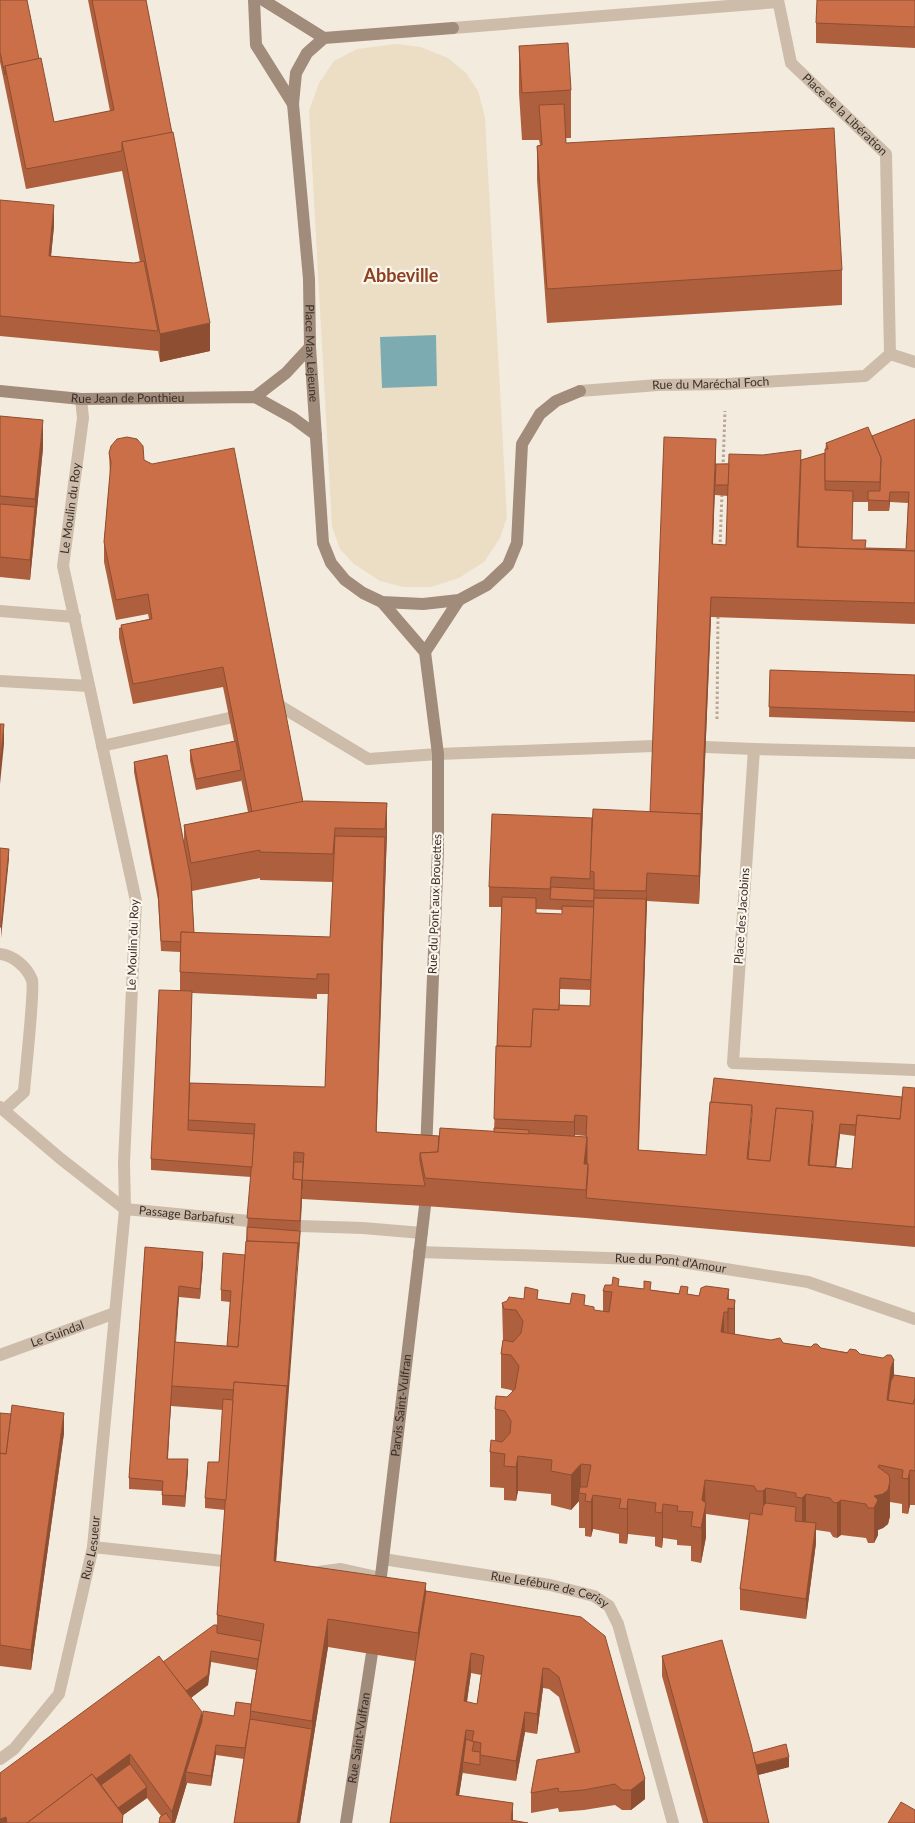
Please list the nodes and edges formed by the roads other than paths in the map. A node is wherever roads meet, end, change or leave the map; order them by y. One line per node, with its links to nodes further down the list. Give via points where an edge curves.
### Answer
1 (254, 0): 6 (street, via 256,45)
2 (262, 0): 5 (street)
3 (778, 1): 4 (street, Place de la Libération); 8 (street, Place de la Libération, via 791,63 886,154)
4 (682, 5): 5 (street, Place de la Libération)
5 (324, 38): 6 (street, Place Max Lejeune, via 307,53 296,73)
6 (293, 104): 7 (street, Place Max Lejeune, via 309,279)
7 (310, 347): 11 (street, via 286,374); 13 (street, Place Max Lejeune)
8 (890, 354): 9 (street); 14 (street, Rue du Maréchal Foch, via 865,376 580,391 556,401 540,414)
9 (915, 362)
10 (0, 391): 12 (street, Rue Jean de Ponthieu)
11 (255, 396): 12 (street, Rue Jean de Ponthieu); 13 (street)
12 (81, 399): 18 (street, Le Moulin du Roy, via 83,418 63,566)
13 (316, 435): 16 (street, Place Max Lejeune, via 323,544 331,563 345,580)
14 (522, 444): 15 (street, Place Max Lejeune, via 517,543 508,565 488,585)
15 (459, 600): 16 (street, Place Max Lejeune, via 423,604); 19 (street)
16 (382, 602): 19 (street)
17 (0, 611): 18 (street)
18 (75, 617): 21 (street, Le Moulin du Roy)
19 (425, 652): 28 (street, Rue du Pont aux Brouettes)
20 (0, 681): 21 (street)
21 (89, 686): 24 (street, Le Moulin du Roy)
22 (280, 706): 28 (street, via 368,759)
23 (230, 718): 24 (street)
24 (102, 746): 35 (street, Le Moulin du Roy, via 136,901)
25 (654, 746): 28 (street)
26 (711, 748): 27 (street)
27 (754, 749): 29 (street); 31 (street, Place des Jacobins, via 733,1062)
28 (438, 754): 33 (street, Rue du Pont aux Brouettes, via 438,850)
29 (915, 754)
30 (0, 954): 32 (street, via 20,962 32,980 24,1092)
31 (915, 1070)
32 (2, 1109): 35 (street)
33 (425, 1157)
34 (425, 1206): 38 (street, Parvis Saint-Vulfran)
35 (124, 1209): 36 (street, Passage Barbafust); 40 (street, Le Moulin du Roy)
36 (249, 1221)
37 (300, 1226): 38 (street)
38 (422, 1233): 39 (street, Parvis Saint-Vulfran)
39 (419, 1252): 41 (street, Rue du Pont d'Amour, via 669,1260 808,1282); 44 (street, Parvis Saint-Vulfran)
40 (115, 1313): 42 (street, Le Guindal); 43 (street, Rue Lesueur)
41 (915, 1318)
42 (0, 1355)
43 (93, 1547): 45 (street); 50 (street, Rue Lesueur, via 59,1694 14,1750)
44 (383, 1559): 47 (street, Parvis Saint-Vulfran); 52 (street, Rue Lefébure de Cerisy, via 550,1585 594,1596 609,1606 618,1624)
45 (223, 1561)
46 (302, 1570): 47 (street, via 319,1572 341,1568)
47 (381, 1578): 48 (street, Parvis Saint-Vulfran)
48 (378, 1605)
49 (372, 1653): 51 (street, Rue Saint-Vulfran)
50 (0, 1759)
51 (346, 1823)
52 (673, 1823)

